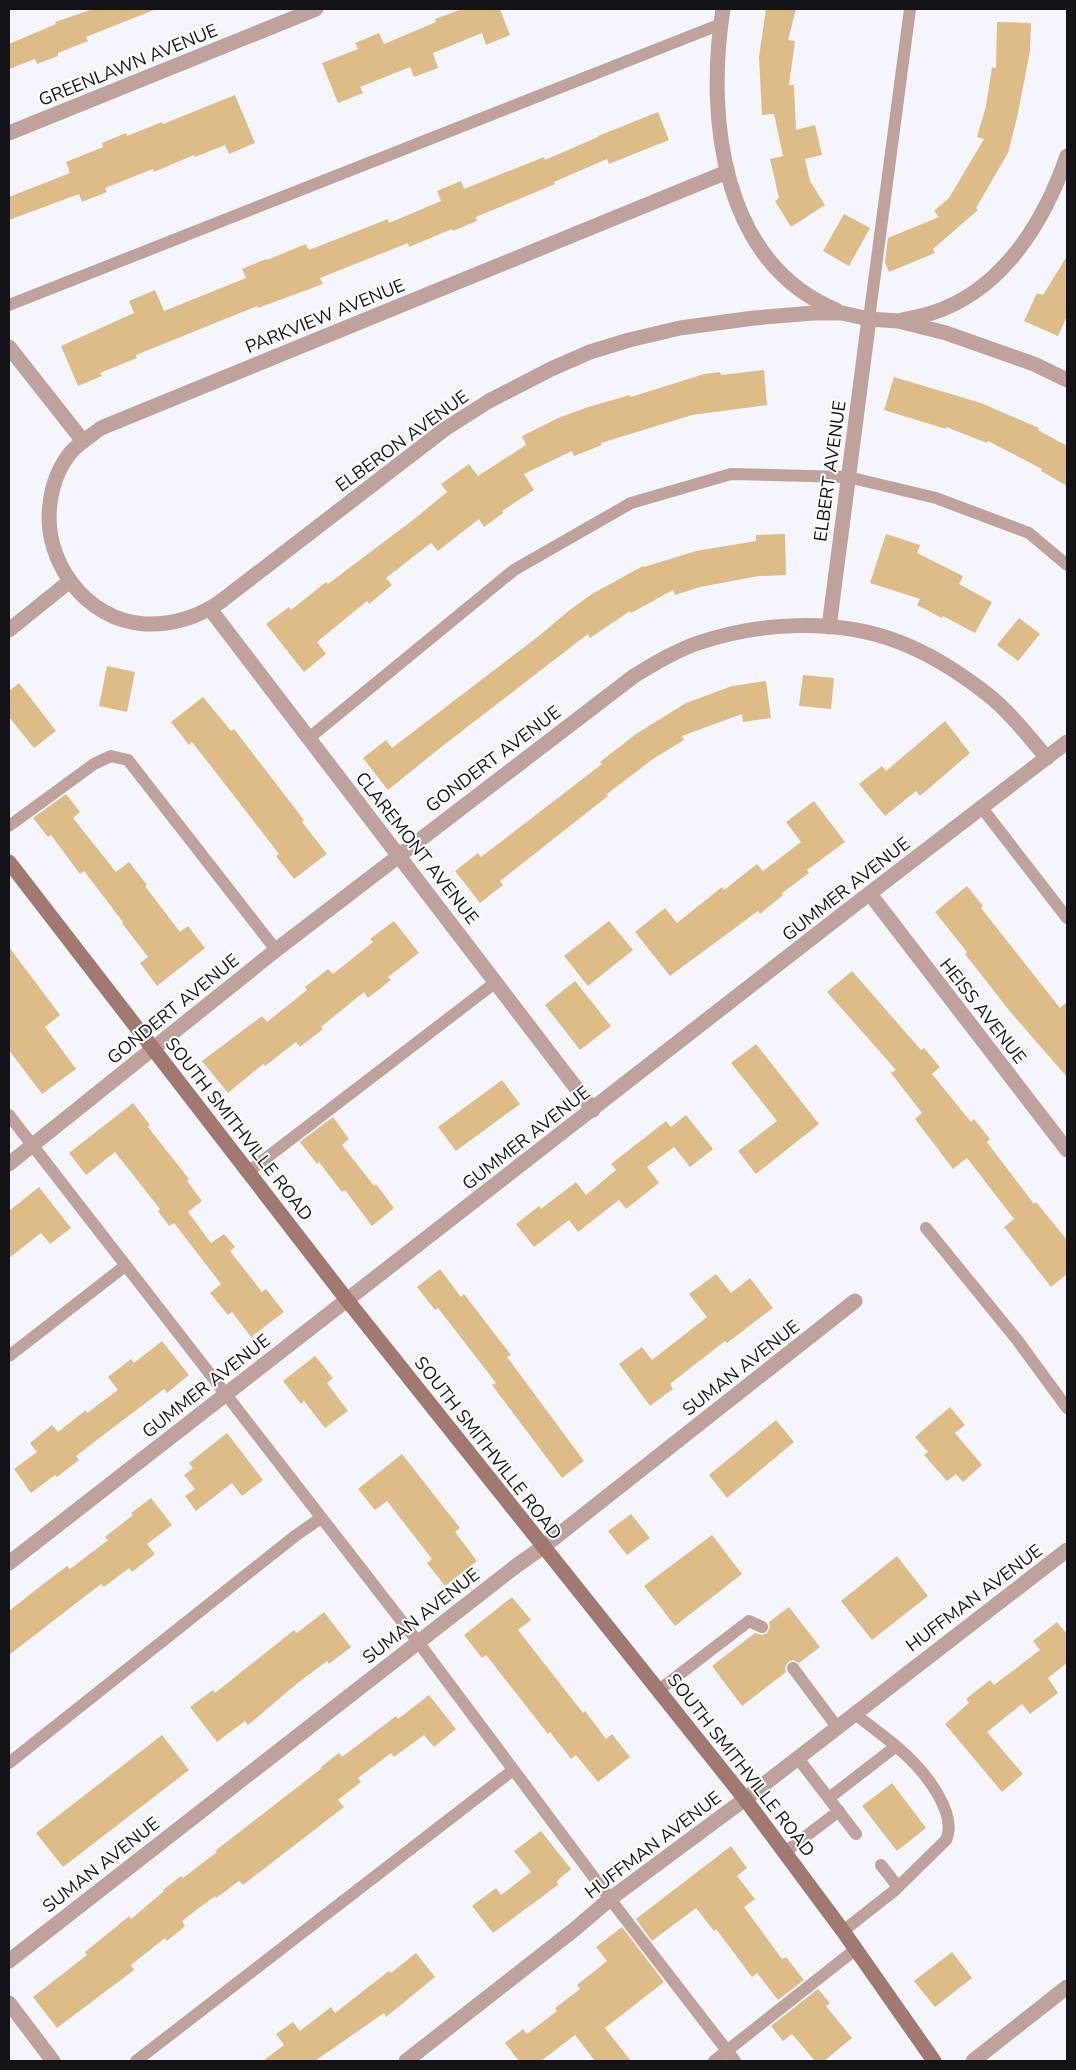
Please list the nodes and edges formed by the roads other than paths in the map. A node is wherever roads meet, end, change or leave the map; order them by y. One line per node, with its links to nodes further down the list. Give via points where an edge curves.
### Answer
1 (316, 9): 4 (street, GREENLAWN AVENUE)
2 (910, 9): 9 (lane)
3 (722, 16): 6 (street, via 717,84); 7 (lane)
4 (9, 133)
5 (1067, 156): 10 (street, via 1056,188 1033,230 990,280 967,297 933,313)
6 (727, 172): 8 (street, via 744,221 778,271 799,290); 13 (street, PARKVIEW AVENUE, via 129,416 101,428)
7 (9, 305)
8 (842, 313): 9 (street, ELBERON AVENUE); 17 (street, ELBERON AVENUE, via 754,318 680,328 590,352 551,369 489,401 445,429)
9 (869, 320): 10 (street, ELBERON AVENUE); 14 (street, ELBERT AVENUE)
10 (898, 321): 12 (street, ELBERON AVENUE, via 981,344)
11 (9, 347): 13 (street)
12 (1067, 380)
13 (83, 441): 16 (street, PARKVIEW AVENUE, via 60,469 52,489 48,516 51,544 60,567)
14 (848, 476): 15 (lane, via 936,498 1029,533); 18 (street, ELBERT AVENUE); 20 (lane, via 731,474 631,503 514,570)
15 (1067, 565)
16 (70, 581): 17 (street, ELBERON AVENUE, via 87,600 103,611 144,624 173,622); 19 (street)
17 (210, 609): 20 (street, CLAREMONT AVENUE)
18 (829, 628): 22 (street, GONDERT AVENUE, via 867,633 928,655 958,673 1010,715); 25 (street, GONDERT AVENUE, via 765,628 728,634 664,658 634,676)
19 (9, 630)
20 (309, 738): 25 (street, CLAREMONT AVENUE)
21 (1067, 742): 22 (street, GUMMER AVENUE)
22 (1047, 758): 23 (street, GUMMER AVENUE)
23 (982, 808): 27 (street, GUMMER AVENUE); 28 (lane)
24 (9, 826): 29 (lane, via 94,764 111,756 128,760)
25 (398, 855): 29 (street, GONDERT AVENUE); 30 (street, CLAREMONT AVENUE)
26 (9, 862): 31 (main road, SOUTH SMITHVILLE ROAD)
27 (870, 894): 32 (street, GUMMER AVENUE); 35 (street, HEISS AVENUE)
28 (1067, 918)
29 (276, 950): 31 (street, GONDERT AVENUE)
30 (496, 982): 32 (street, CLAREMONT AVENUE); 37 (lane)
31 (153, 1049): 34 (street, GONDERT AVENUE); 37 (main road, SOUTH SMITHVILLE ROAD)
32 (593, 1110): 40 (street, GUMMER AVENUE)
33 (9, 1115): 34 (lane)
34 (32, 1146): 36 (street, GONDERT AVENUE); 39 (lane)
35 (1067, 1150)
36 (9, 1164)
37 (248, 1172): 40 (main road, SOUTH SMITHVILLE ROAD)
38 (926, 1228): 44 (lane, via 1018,1341)
39 (126, 1266): 42 (lane); 43 (lane)
40 (347, 1300): 43 (street, GUMMER AVENUE); 46 (main road, SOUTH SMITHVILLE ROAD)
41 (856, 1301): 46 (street, SUMAN AVENUE)
42 (9, 1356)
43 (225, 1395): 45 (lane); 48 (street, GUMMER AVENUE)
44 (1067, 1408)
45 (320, 1518): 50 (lane); 57 (lane)
46 (543, 1547): 50 (street, SUMAN AVENUE); 52 (main road, SOUTH SMITHVILLE ROAD)
47 (1067, 1550): 53 (street, HUFFMAN AVENUE)
48 (9, 1563)
49 (762, 1628): 52 (lane, via 749,1621)
50 (418, 1642): 58 (lane); 69 (street, SUMAN AVENUE)
51 (792, 1668): 54 (lane)
52 (659, 1690): 60 (main road, SOUTH SMITHVILLE ROAD)
53 (854, 1713): 54 (street, HUFFMAN AVENUE); 55 (lane)
54 (837, 1727): 56 (street, HUFFMAN AVENUE)
55 (895, 1747): 59 (lane); 65 (lane, via 930,1783 949,1822 946,1840)
56 (797, 1757): 59 (lane); 60 (street, HUFFMAN AVENUE)
57 (9, 1763)
58 (513, 1770): 66 (lane); 74 (lane)
59 (829, 1798): 61 (lane)
60 (745, 1799): 63 (main road, SOUTH SMITHVILLE ROAD); 66 (street, HUFFMAN AVENUE)
61 (839, 1811): 62 (lane); 63 (lane)
62 (856, 1834)
63 (785, 1852): 67 (main road, SOUTH SMITHVILLE ROAD)
64 (881, 1866): 65 (lane)
65 (898, 1887): 67 (lane)
66 (610, 1899): 72 (lane); 75 (street, HUFFMAN AVENUE)
67 (843, 1931): 68 (main road, SOUTH SMITHVILLE ROAD)
68 (856, 1949): 72 (lane); 77 (main road, SOUTH SMITHVILLE ROAD)
69 (9, 1961)
70 (1067, 1987): 78 (street)
71 (9, 2003): 73 (street)
72 (731, 2056): 76 (lane)
73 (53, 2061)
74 (136, 2061)
75 (406, 2061)
76 (714, 2061)
77 (934, 2061)
78 (973, 2061)

